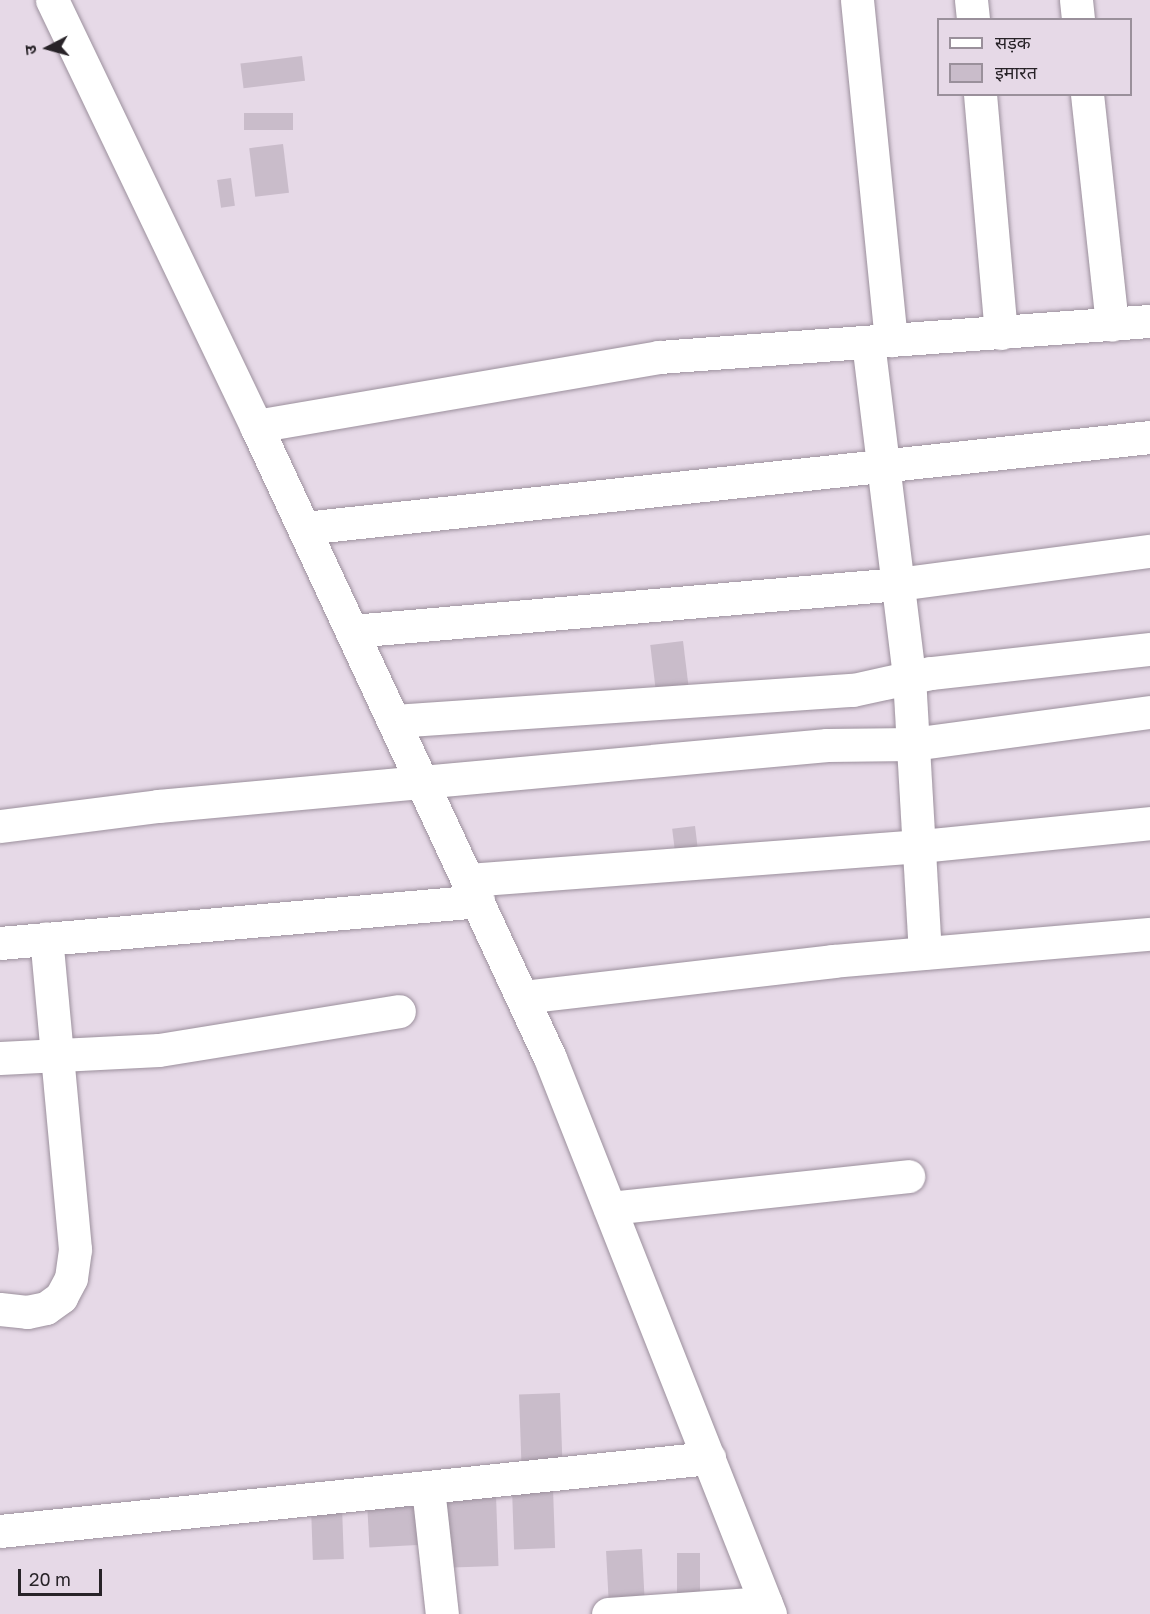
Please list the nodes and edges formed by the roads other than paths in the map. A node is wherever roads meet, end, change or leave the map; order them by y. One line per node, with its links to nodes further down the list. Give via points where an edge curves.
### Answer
1 (52, 0): 13 (street)
2 (857, 0): 12 (street)
3 (971, 0): 5 (street)
4 (1076, 0): 6 (street)
5 (973, 18)
6 (1078, 18)
7 (980, 96): 11 (street)
8 (1087, 96): 10 (street)
9 (1150, 321): 10 (street)
10 (1112, 325): 11 (street)
11 (1001, 333): 12 (street)
12 (879, 341): 13 (street, via 659,357); 15 (street)
13 (256, 426): 16 (street)
14 (1150, 437): 15 (street)
15 (883, 468): 16 (street); 18 (street)
16 (304, 528): 19 (street)
17 (1150, 551): 18 (street)
18 (898, 584): 19 (street); 21 (street)
19 (352, 631): 23 (street)
20 (1150, 649): 21 (street)
21 (909, 677): 23 (street, via 853,690); 24 (street)
22 (1150, 712): 24 (street)
23 (394, 721): 25 (street)
24 (913, 744): 25 (street, via 827,745); 28 (street)
25 (422, 781): 27 (street); 29 (street)
26 (1150, 823): 28 (street)
27 (0, 825)
28 (921, 846): 29 (street); 33 (street)
29 (473, 891): 31 (street); 34 (street)
30 (1150, 934): 33 (street)
31 (46, 938): 32 (street); 36 (street)
32 (0, 943)
33 (925, 953): 34 (street)
34 (523, 998): 39 (street)
35 (399, 1011): 36 (street, via 159,1050)
36 (60, 1055): 37 (street); 40 (street, via 74,1227 71,1278 61,1297 46,1308)
37 (0, 1058)
38 (908, 1176): 39 (street)
39 (610, 1208): 41 (street)
40 (0, 1309)
41 (709, 1458): 42 (street); 44 (street)
42 (428, 1488): 43 (street); 45 (street)
43 (0, 1531)
44 (768, 1609): 46 (street)
45 (442, 1614)
46 (608, 1614)

